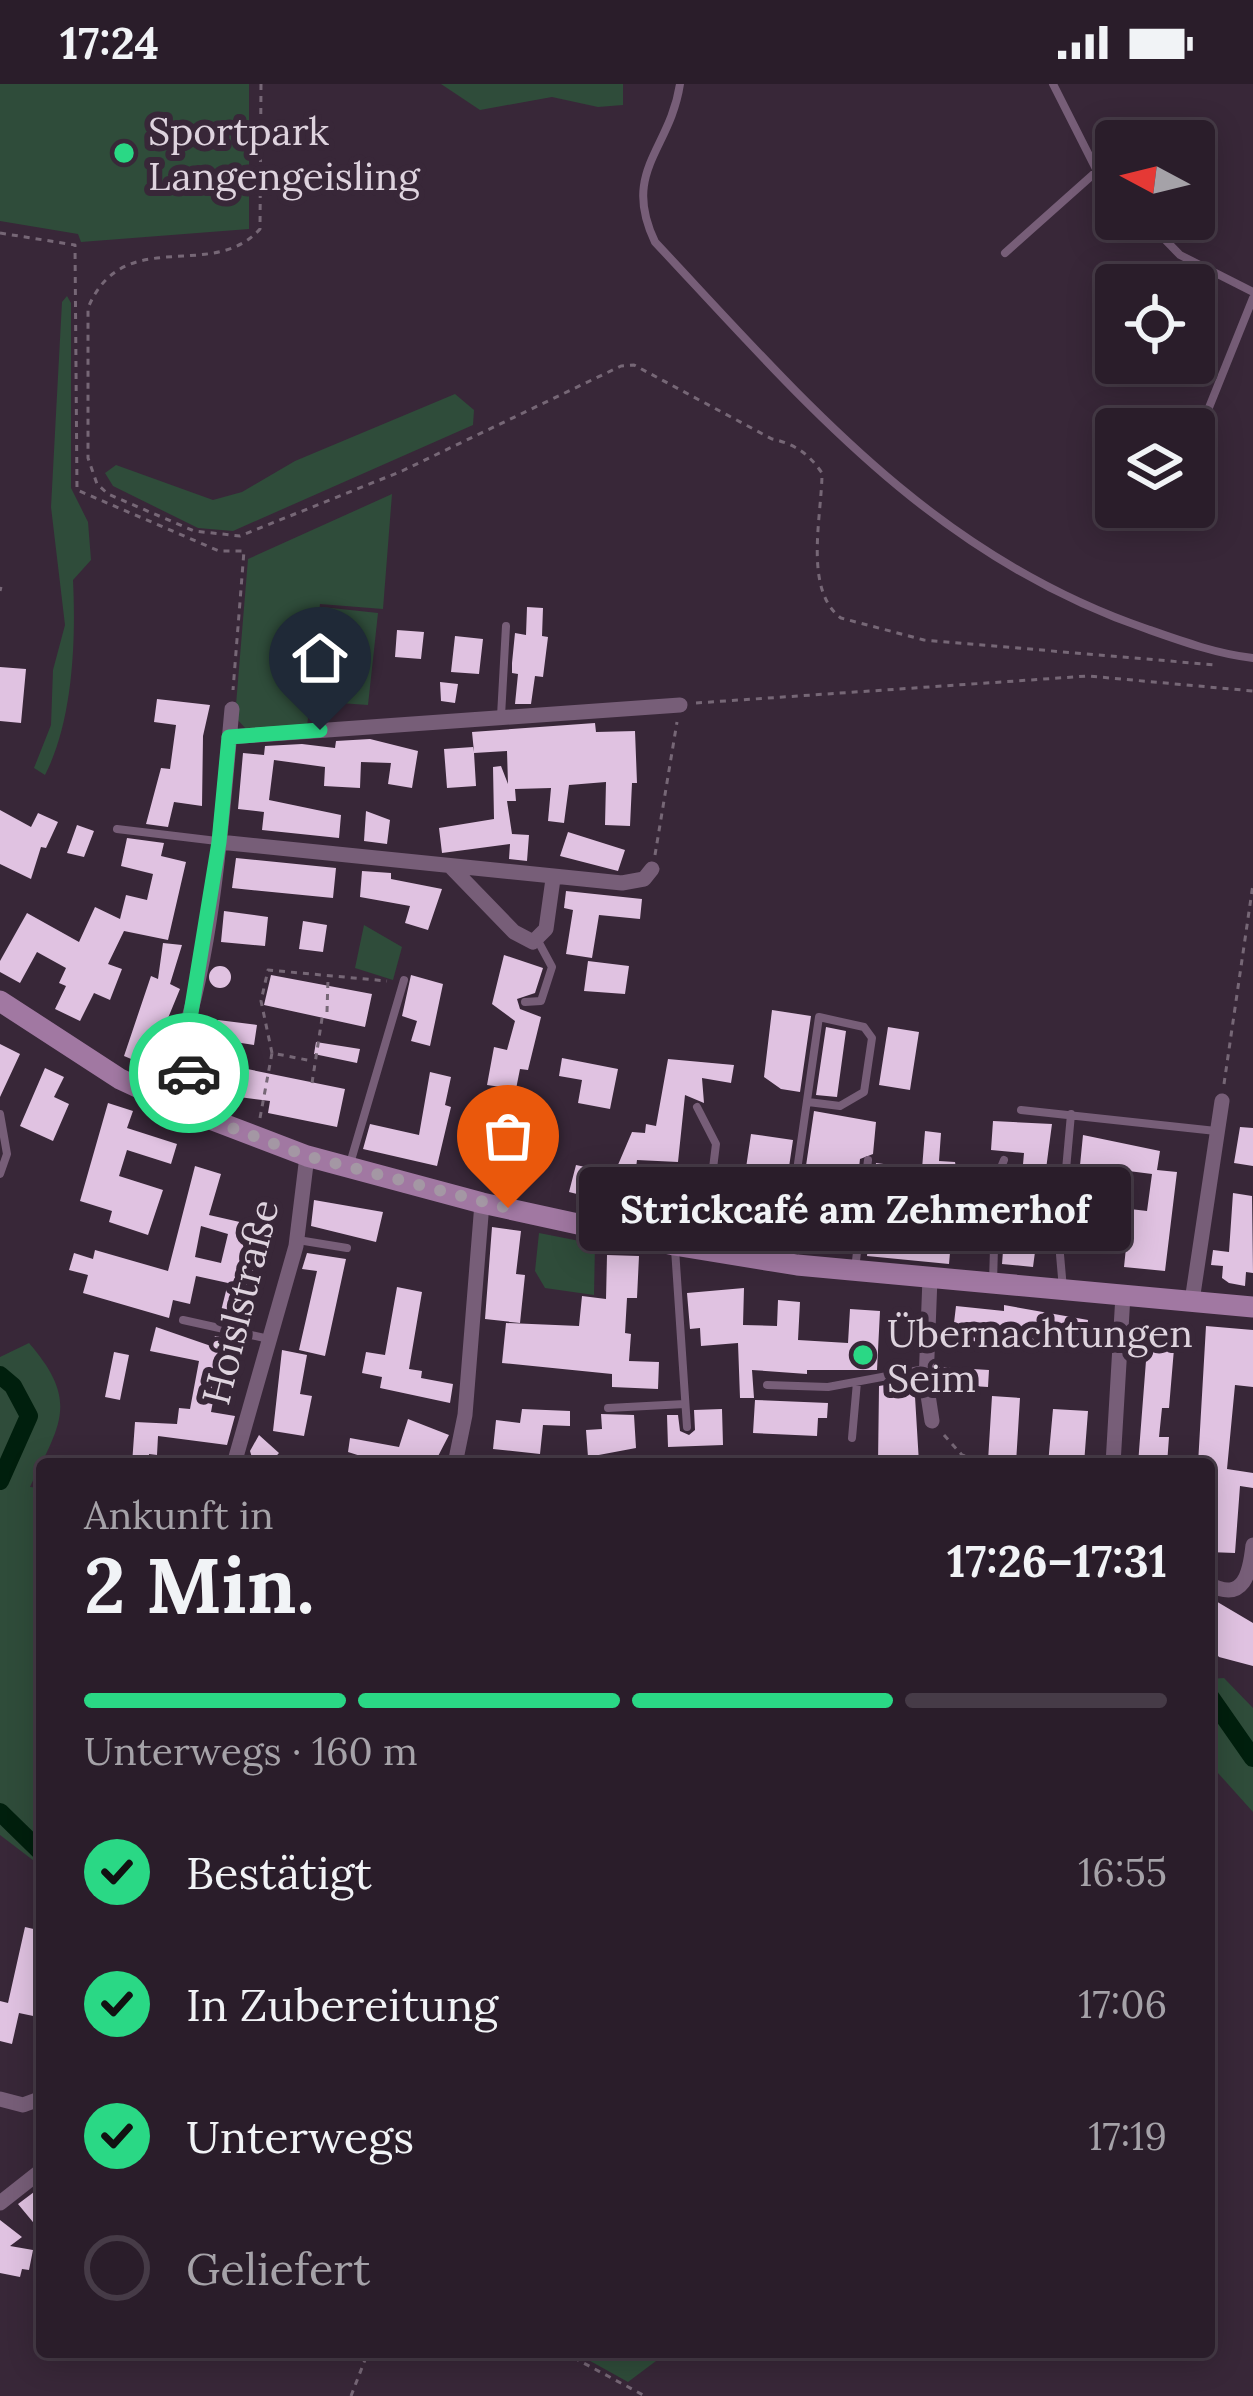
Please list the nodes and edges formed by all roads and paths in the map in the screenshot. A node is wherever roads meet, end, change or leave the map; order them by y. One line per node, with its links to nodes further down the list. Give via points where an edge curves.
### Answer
1 (261, 84): 12 (path, via 260,229 229,248 117,268 88,308 88,458 108,494 194,531 240,536 634,365 814,461 822,473 819,581 841,618 924,640 1194,666)
2 (680, 84): 12 (lane, via 672,123 642,177 643,218 655,242 854,453 1018,572 1115,618)
3 (1053, 84): 4 (lane)
4 (1095, 167)
5 (1095, 173): 8 (lane)
6 (0, 232): 16 (path, via 75,245 77,490 219,551 244,551)
7 (1166, 240): 9 (lane)
8 (1005, 253)
9 (1253, 295): 10 (lane)
10 (1209, 408)
11 (506, 626): 17 (lane)
12 (1234, 656): 13 (lane)
13 (1253, 658)
14 (1253, 691): 15 (path, via 1088,676)
15 (680, 705): 17 (street); 22 (path)
16 (232, 710): 18 (street)
17 (501, 718): 18 (street)
18 (229, 737): 20 (street)
19 (117, 829): 20 (lane)
20 (219, 842): 21 (street); 35 (street)
21 (452, 868): 23 (street); 25 (street, via 514,932)
22 (652, 868): 23 (street, via 636,882)
23 (553, 879): 25 (street)
24 (1253, 884): 41 (path)
25 (537, 940): 33 (lane, via 552,967 542,1001)
26 (363, 969): 28 (path)
27 (315, 976): 29 (path); 32 (path); 36 (path, via 268,970 261,1001)
28 (362, 976): 29 (path); 31 (path)
29 (328, 978): 37 (path)
30 (404, 980): 52 (lane)
31 (387, 981)
32 (313, 984)
33 (525, 1002)
34 (1, 1004): 39 (main road)
35 (187, 1037): 39 (street); 44 (street)
36 (272, 1053): 37 (path); 47 (path)
37 (312, 1061): 38 (path)
38 (312, 1083)
39 (153, 1096): 44 (main road)
40 (808, 1102): 40 (lane, via 819,1017 864,1027 872,1038 864,1092 840,1106); 61 (lane)
41 (1222, 1102): 48 (street)
42 (697, 1107): 60 (lane, via 716,1144)
43 (1021, 1110): 46 (lane)
44 (189, 1112): 49 (main road)
45 (0, 1114): 53 (lane, via 7,1154)
46 (1071, 1114): 48 (lane); 55 (lane)
47 (259, 1124)
48 (1217, 1131): 67 (street)
49 (307, 1156): 52 (main road); 56 (street, Hoislstraße)
50 (868, 1160): 62 (lane)
51 (1004, 1160): 64 (lane, via 996,1180)
52 (349, 1168): 54 (main road)
53 (0, 1174)
54 (482, 1203): 58 (main road); 80 (street)
55 (1063, 1203)
56 (297, 1240): 59 (lane); 70 (street, Hoislstraße)
57 (1059, 1244): 65 (lane)
58 (674, 1245): 60 (main road); 74 (lane)
59 (347, 1248)
60 (703, 1250): 61 (main road)
61 (784, 1263): 62 (main road)
62 (854, 1270): 63 (main road)
63 (930, 1278): 64 (main road); 71 (street)
64 (993, 1284): 65 (main road)
65 (1063, 1290): 66 (main road)
66 (1123, 1295): 67 (main road); 82 (street)
67 (1192, 1301): 68 (main road)
68 (1253, 1306)
69 (183, 1320): 70 (lane)
70 (271, 1340): 79 (street, Hoislstraße)
71 (926, 1369): 72 (lane); 76 (street)
72 (857, 1382): 73 (lane); 78 (lane)
73 (767, 1385)
74 (685, 1404): 75 (lane); 77 (lane)
75 (608, 1408)
76 (932, 1421): 81 (path)
77 (687, 1427)
78 (852, 1438)
79 (236, 1458)
80 (456, 1458)
81 (972, 1458)
82 (1113, 1458)
83 (1253, 1544): 84 (street, via 1248,1580)
84 (1215, 1588)
85 (0, 2099): 86 (street)
86 (36, 2104)
87 (36, 2175): 88 (street)
88 (0, 2203)
89 (366, 2358): 91 (path)
90 (573, 2358): 92 (path)
91 (351, 2396)
92 (645, 2396)

